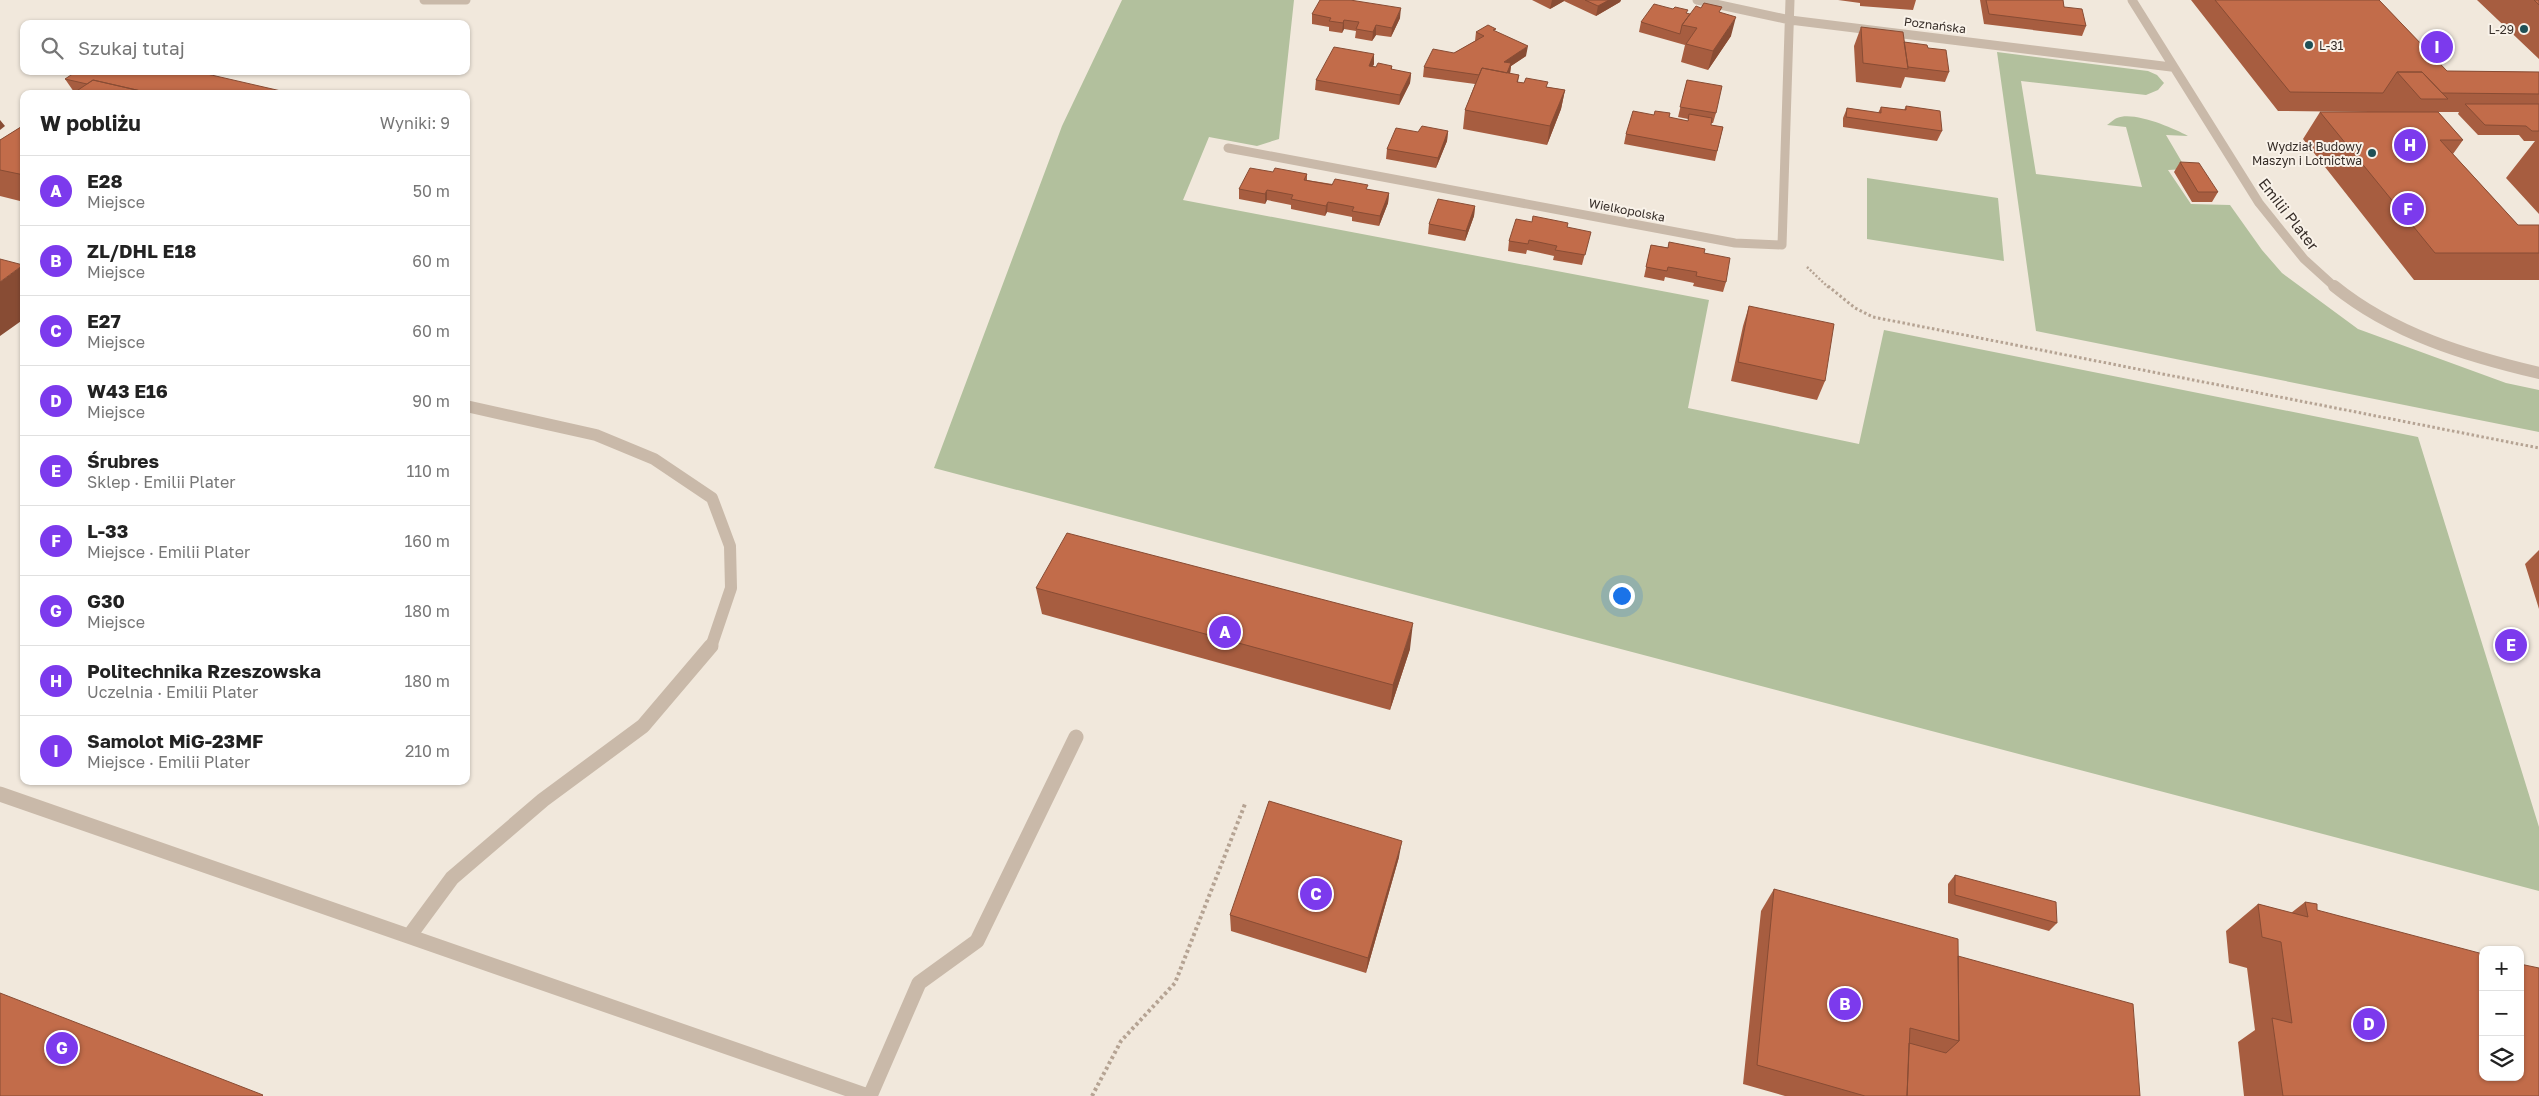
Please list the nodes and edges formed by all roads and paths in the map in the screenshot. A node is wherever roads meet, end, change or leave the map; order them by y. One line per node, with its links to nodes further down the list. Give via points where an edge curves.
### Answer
1 (424, 0): 2 (street)
2 (466, 0)
3 (1697, 0): 6 (street, Poznańska)
4 (1790, 0): 6 (street)
5 (2132, 0): 7 (street, Emilii Plater)
6 (1790, 20): 7 (street, Poznańska); 9 (street)
7 (2170, 67): 10 (street, Emilii Plater, via 2271,220 2320,275 2368,310 2400,327 2464,352)
8 (1228, 148): 9 (street, Wielkopolska, via 1735,243)
9 (1782, 245): 12 (path, via 1845,302 1873,317)
10 (2539, 373)
11 (470, 407): 16 (street, via 596,435 654,459 712,498 730,546 731,588 710,650 643,726 543,800 452,878)
12 (2539, 448)
13 (1076, 737): 17 (street, via 977,941 919,983)
14 (0, 794): 16 (street)
15 (1245, 804): 18 (path, via 1175,982 1122,1041)
16 (410, 935): 17 (street)
17 (869, 1096)
18 (1092, 1096)

